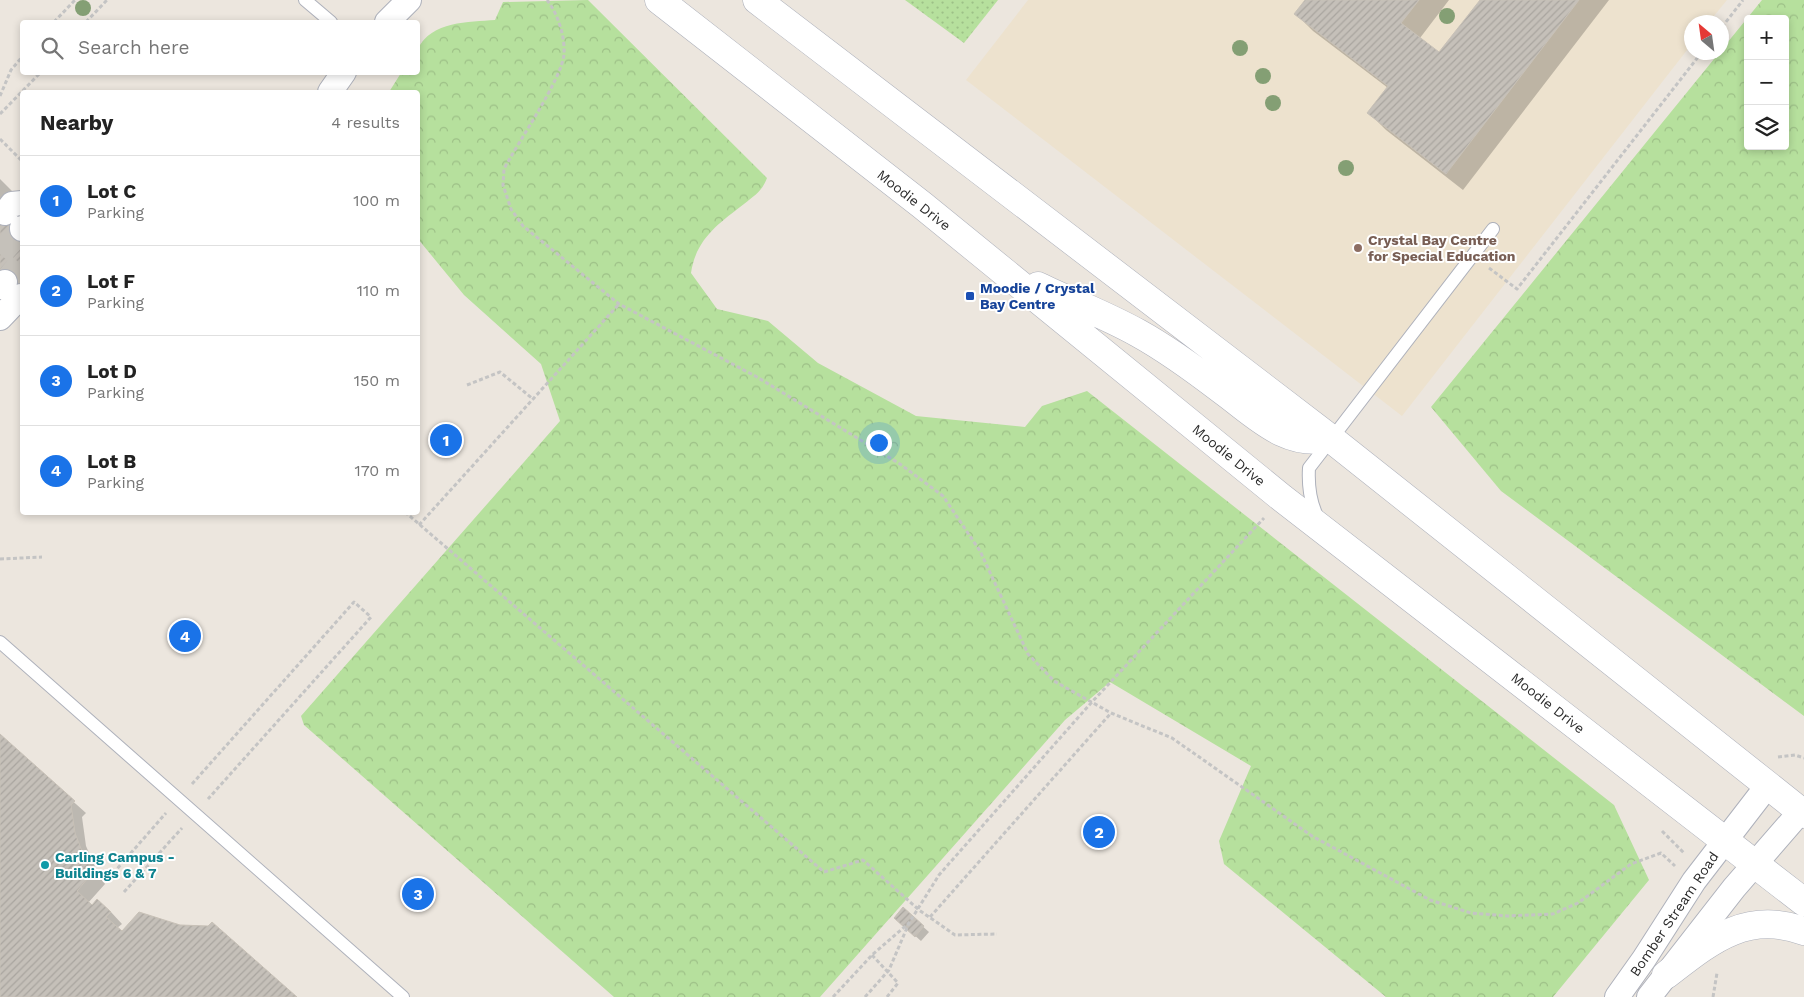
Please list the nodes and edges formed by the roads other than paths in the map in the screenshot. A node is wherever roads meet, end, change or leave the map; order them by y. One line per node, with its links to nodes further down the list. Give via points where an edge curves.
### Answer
1 (305, 0): 6 (lane)
2 (389, 0): 7 (street)
3 (409, 0): 8 (street)
4 (659, 0): 12 (main road, Moodie Drive)
5 (757, 0): 15 (main road)
6 (329, 20)
7 (377, 20)
8 (389, 20)
9 (342, 75): 10 (street)
10 (331, 90)
11 (1493, 229): 15 (lane)
12 (997, 266): 15 (main road, via 1138,333 1223,390 1263,422 1295,438 1313,442); 16 (main road, Moodie Drive)
13 (8, 288): 14 (street)
14 (0, 318)
15 (1330, 438): 16 (lane, via 1309,468 1312,507); 18 (main road)
16 (1323, 529): 20 (main road, Moodie Drive)
17 (0, 642): 25 (lane)
18 (1768, 785): 19 (main road); 20 (street, Bomber Stream Road)
19 (1803, 812): 21 (street, Bomber Stream Road)
20 (1726, 840): 21 (main road, Moodie Drive); 26 (street, Bomber Stream Road, via 1694,881)
21 (1756, 864): 22 (main road, Moodie Drive); 24 (street, Bomber Stream Road)
22 (1804, 902)
23 (1804, 931): 24 (main road, via 1772,924 1730,930)
24 (1666, 975): 27 (street, Bomber Stream Road)
25 (403, 997)
26 (1617, 997)
27 (1649, 997)

